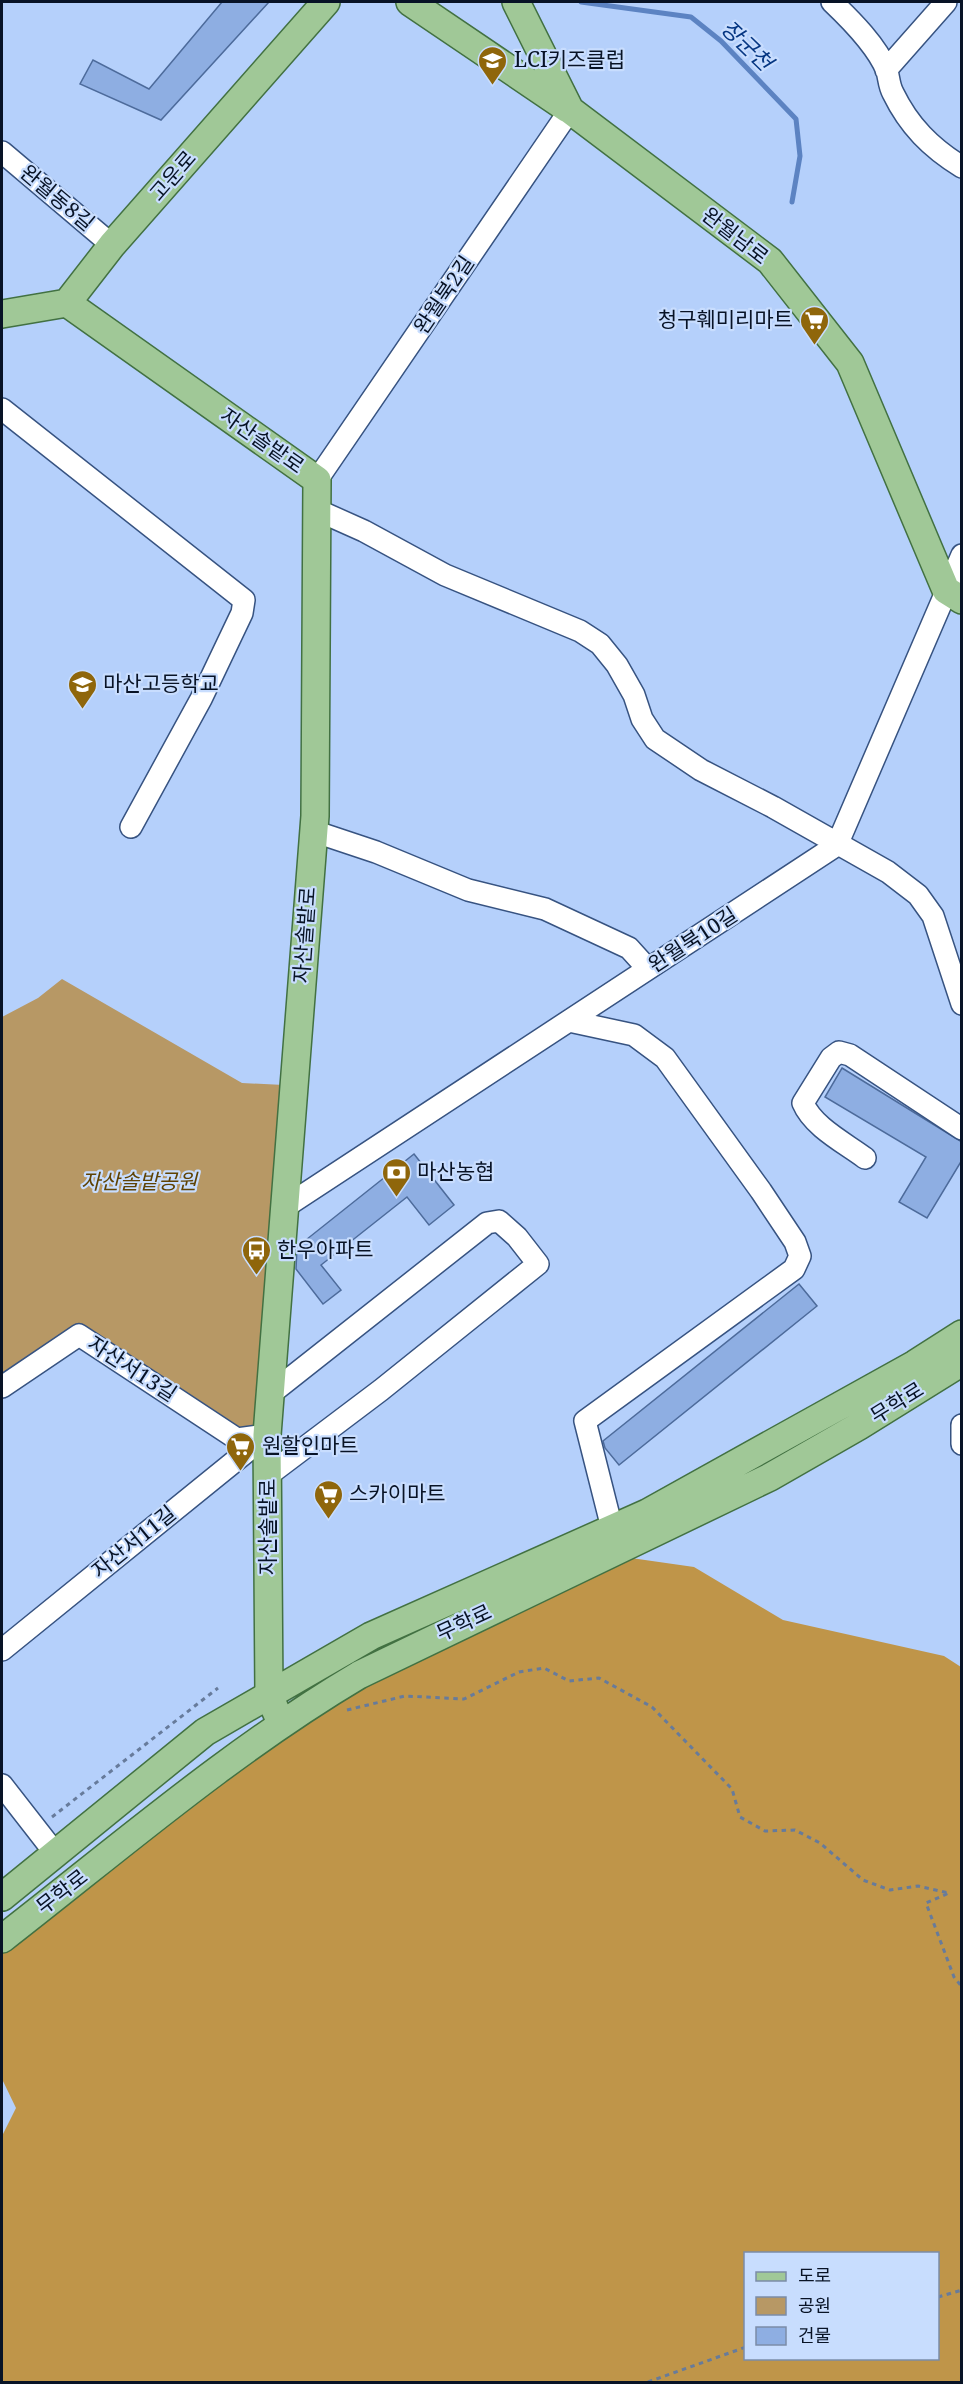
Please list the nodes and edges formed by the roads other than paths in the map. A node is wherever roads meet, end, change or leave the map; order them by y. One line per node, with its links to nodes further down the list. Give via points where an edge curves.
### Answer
1 (326, 2): 10 (main road, 고운로)
2 (410, 2): 7 (main road)
3 (516, 2): 7 (main road, 완월남로)
4 (832, 2): 6 (street)
5 (946, 2): 6 (street)
6 (886, 70): 9 (street, via 892,92 912,124 939,153)
7 (570, 110): 14 (street, 완월북2길); 17 (main road, 완월남로, via 770,261 850,363)
8 (2, 152): 10 (street, 완월동8길)
9 (962, 167)
10 (112, 245): 11 (main road, 고운로)
11 (67, 303): 12 (main road); 14 (main road, 자산솔밭로)
12 (2, 314)
13 (2, 409): 18 (street, via 244,600 242,613 201,699)
14 (317, 480): 15 (main road, 자산솔밭로)
15 (317, 510): 19 (main road, 자산솔밭로); 20 (street, via 445,575 580,631 600,644 617,665 655,740)
16 (962, 555): 17 (street)
17 (954, 595): 20 (street)
18 (131, 827)
19 (313, 831): 21 (street, via 468,890 545,909 629,948); 26 (main road, 자산솔밭로)
20 (837, 845): 21 (street, 완월북10길); 22 (street, via 888,872 918,896 933,916)
21 (648, 969): 23 (street, 완월북10길)
22 (962, 1004)
23 (569, 1020): 26 (street, 완월북10길); 35 (street, via 634,1035 664,1058 761,1191 800,1256 794,1269 585,1421)
24 (962, 1129): 25 (street, via 850,1055 839,1052 831,1058 803,1103 822,1126)
25 (865, 1158)
26 (285, 1207): 30 (main road, 자산솔밭로)
27 (962, 1334): 35 (main road, 무학로, via 647,1513)
28 (962, 1362): 38 (main road, 무학로, via 770,1477 359,1675)
29 (2, 1387): 32 (street, 자산서13길, via 79,1335 237,1439)
30 (269, 1395): 32 (main road, 자산솔밭로); 34 (street, via 487,1223 499,1221 538,1264)
31 (962, 1425): 33 (street)
32 (267, 1435): 34 (main road, 자산솔밭로); 36 (street, 자산서11길)
33 (962, 1444)
34 (267, 1476): 37 (main road, 자산솔밭로)
35 (612, 1528): 37 (main road, 무학로, via 371,1636)
36 (2, 1650)
37 (269, 1695): 38 (main road); 40 (main road, 무학로, via 205,1732)
38 (280, 1723): 42 (main road, 무학로)
39 (2, 1785): 40 (street)
40 (55, 1853): 41 (main road, 무학로)
41 (2, 1897)
42 (2, 1940)

